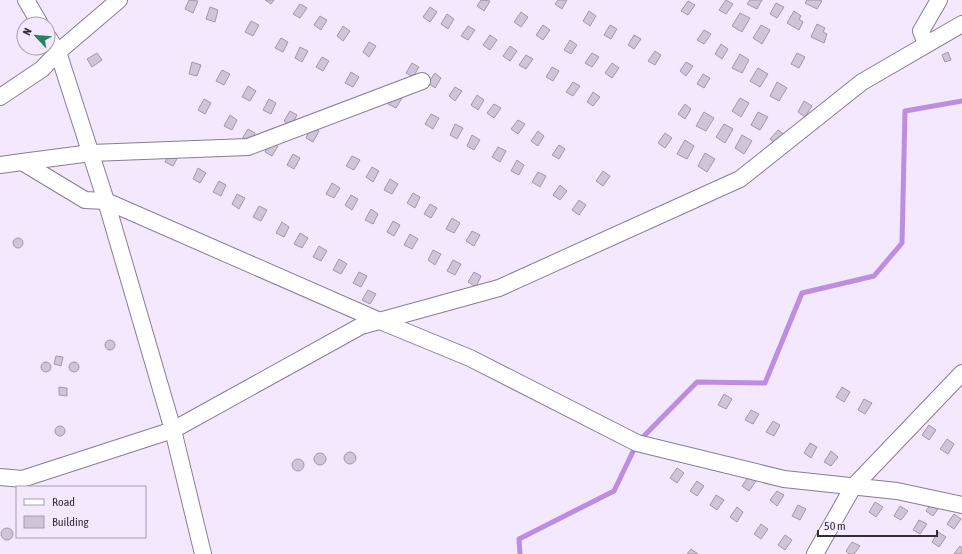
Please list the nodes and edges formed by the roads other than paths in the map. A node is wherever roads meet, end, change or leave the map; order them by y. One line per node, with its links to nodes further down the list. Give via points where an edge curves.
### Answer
1 (26, 0): 4 (street)
2 (119, 0): 8 (street)
3 (939, 0): 6 (street, via 921,30)
4 (35, 16)
5 (962, 24): 6 (street)
6 (926, 44): 15 (street, via 862,82 740,179 499,288)
7 (56, 49): 8 (street)
8 (58, 52): 10 (street, via 42,69); 11 (street)
9 (422, 81): 11 (street, via 248,147)
10 (0, 97)
11 (90, 153): 12 (street); 14 (street)
12 (22, 162): 13 (street); 14 (street, via 85,200)
13 (0, 165)
14 (106, 201): 15 (street); 17 (street)
15 (380, 321): 17 (street, via 361,326); 19 (street, via 470,358 637,443 784,479)
16 (962, 372): 19 (street)
17 (173, 430): 18 (street, via 22,479); 21 (street)
18 (0, 477)
19 (854, 487): 20 (street, via 897,492); 22 (street)
20 (962, 505)
21 (203, 554)
22 (815, 554)

